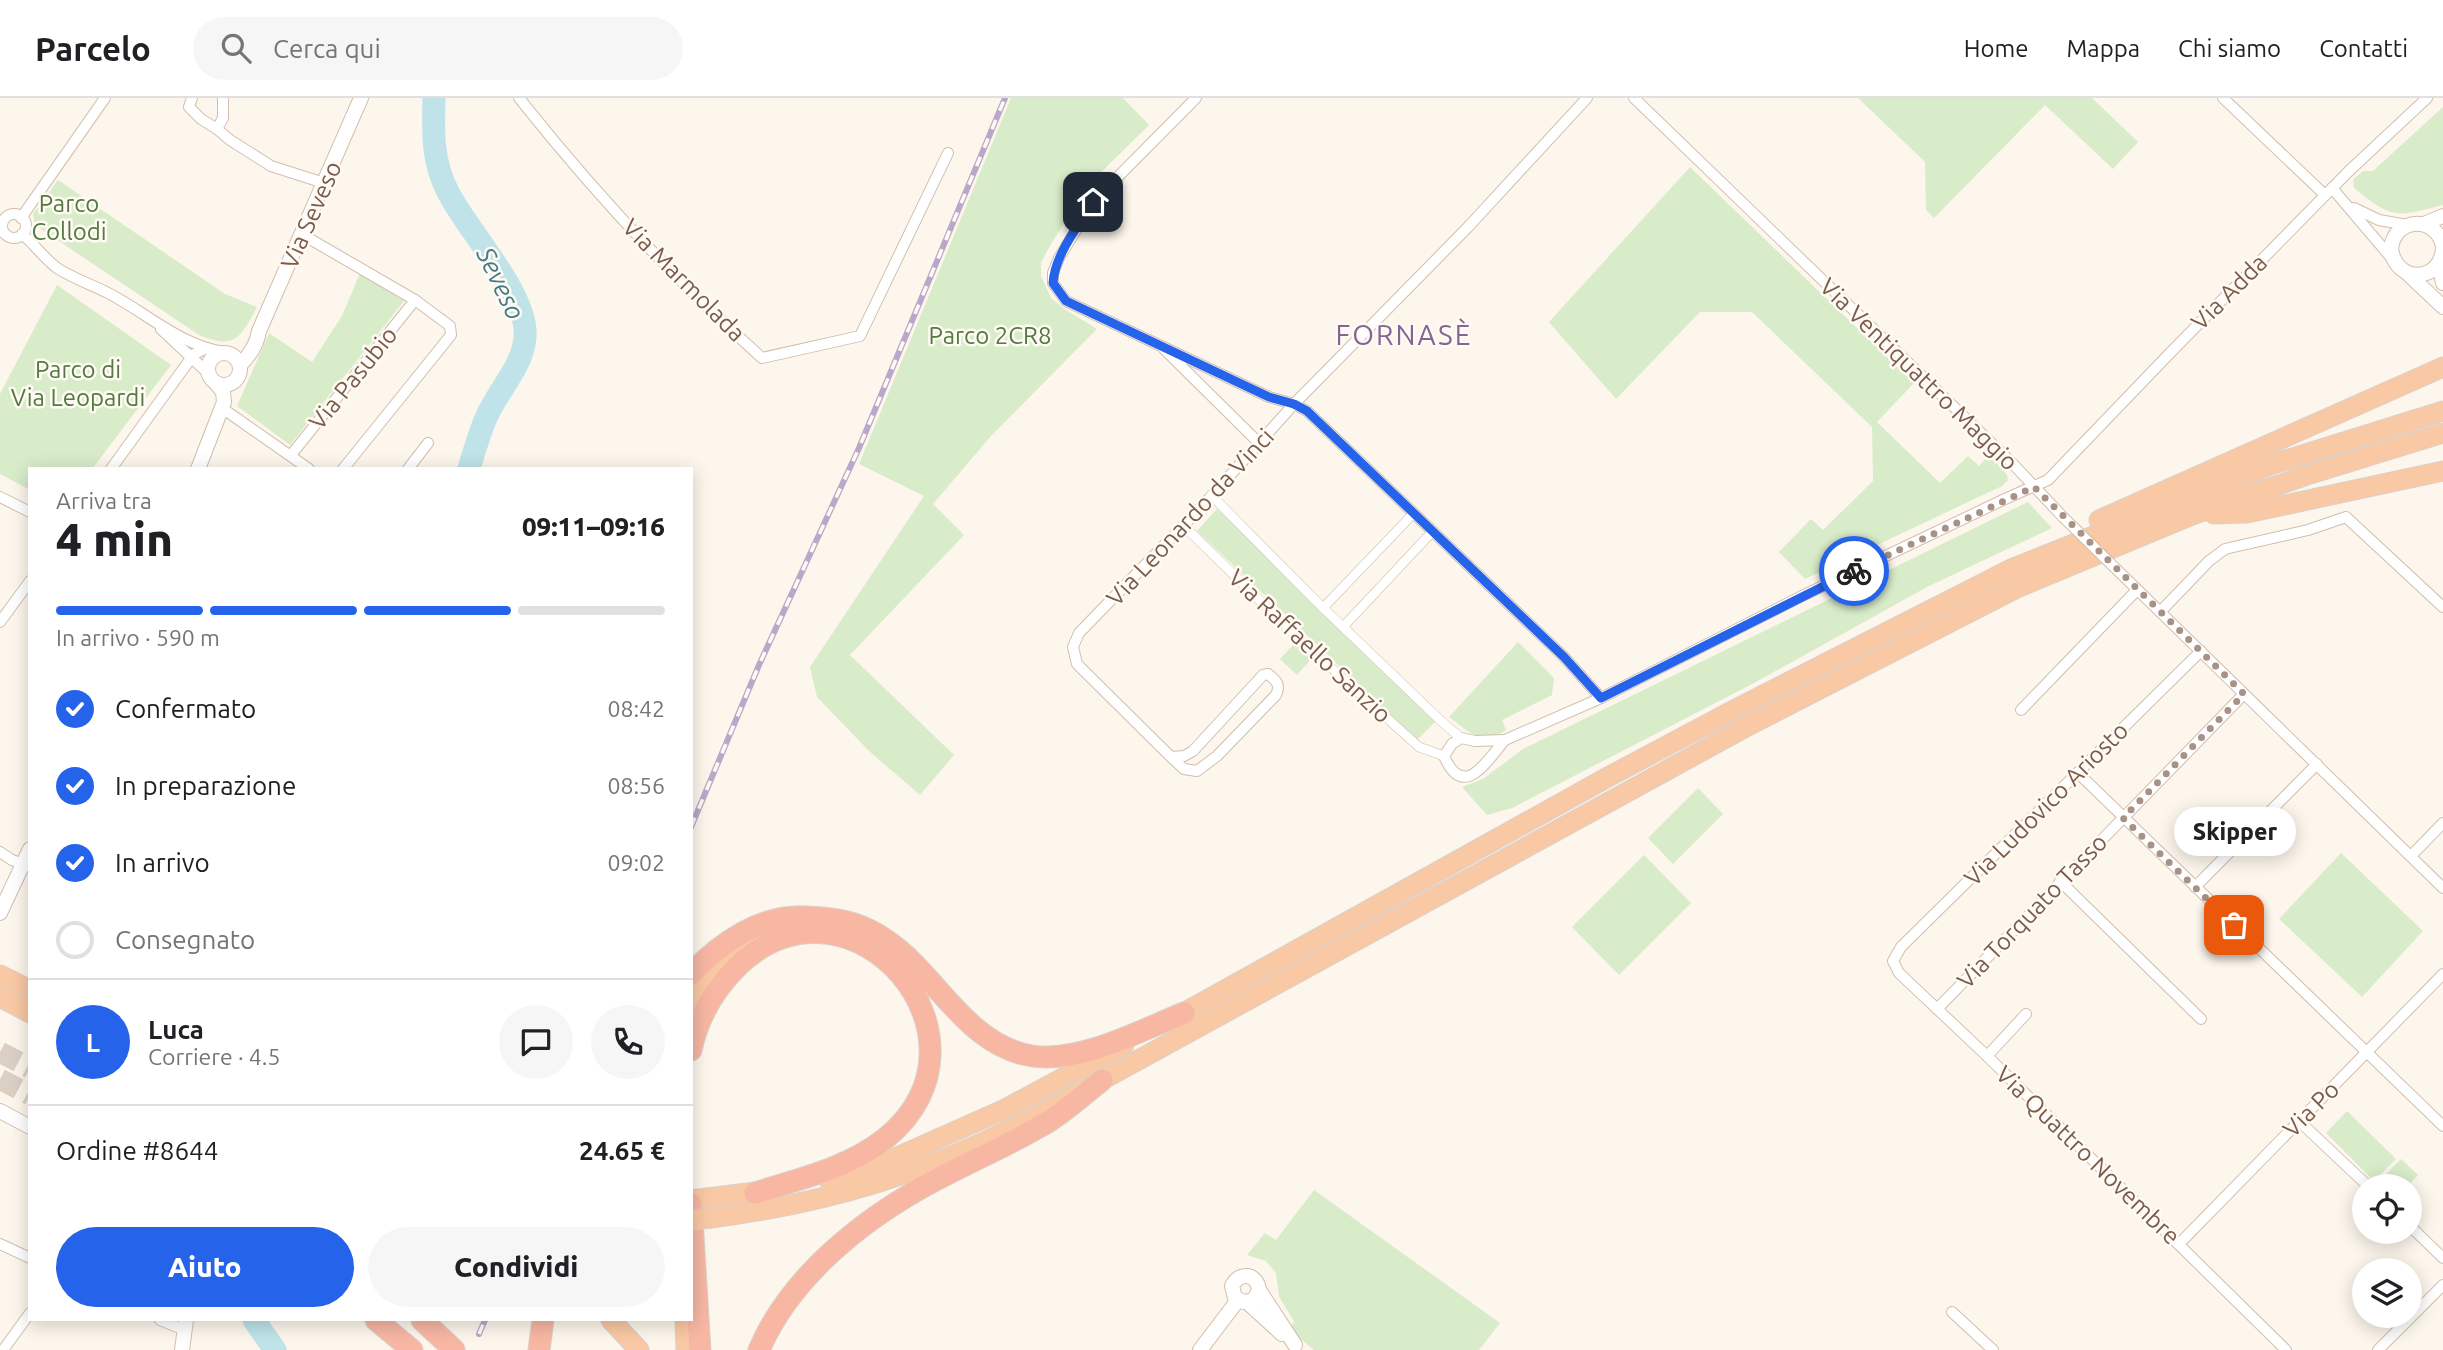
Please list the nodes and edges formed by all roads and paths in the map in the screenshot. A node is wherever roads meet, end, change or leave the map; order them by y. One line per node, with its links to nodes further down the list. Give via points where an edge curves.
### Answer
1 (106, 98): 17 (street)
2 (192, 98): 11 (street, via 190,107)
3 (223, 98): 11 (street, via 223,118)
4 (361, 98): 13 (street, Via Seveso)
5 (519, 98): 12 (street, Via Marmolada, via 657,256 762,358 860,336)
6 (1196, 98): 31 (street, via 1093,202 1054,273 1053,283 1066,301)
7 (1587, 98): 39 (street, Via Leonardo da Vinci)
8 (1634, 98): 52 (street, Via Ventiquattro Maggio)
9 (2223, 98): 14 (street)
10 (2427, 98): 14 (street, Via Adda)
11 (217, 129): 13 (street, via 271,166)
12 (948, 153)
13 (324, 183): 22 (street, Via Seveso)
14 (2329, 192): 15 (street); 52 (street, Via Adda, via 2048,481)
15 (2348, 205): 20 (street, via 2379,220); 24 (street)
16 (2443, 215): 19 (street)
17 (21, 218): 18 (street, via 11,215); 21 (street, via 25,224)
18 (1, 222): 21 (street, via 8,236)
19 (2424, 224): 20 (street); 23 (street, via 2435,230)
20 (2407, 225): 24 (street, via 2392,243)
21 (22, 234): 29 (street, via 55,266)
22 (303, 235): 27 (street); 30 (street, Via Seveso)
23 (2443, 252): 25 (street, via 2435,268 2426,273); 26 (street)
24 (2394, 261): 25 (street)
25 (2406, 272): 28 (street)
26 (2443, 283)
27 (415, 300): 45 (street, Via Pasubio); 49 (street, via 450,326 451,335)
28 (2443, 307)
29 (157, 325): 32 (street); 34 (street)
30 (259, 331): 33 (street); 35 (street, Via Seveso)
31 (1159, 344): 39 (street, via 1269,397); 44 (street)
32 (205, 349): 33 (street); 34 (street)
33 (225, 352): 35 (street, via 235,356); 37 (street, via 211,359)
34 (190, 359): 37 (street); 46 (street)
35 (240, 365): 38 (street)
36 (2443, 367): 60 (highway, via 2039,546)
37 (212, 378): 38 (street, via 226,385); 40 (street, via 223,392)
38 (236, 380): 40 (street)
39 (1294, 404): 44 (street, Via Leonardo da Vinci); 56 (street, via 1307,411)
40 (225, 409): 45 (street); 47 (street)
41 (2443, 411): 60 (highway, via 2273,464)
42 (2443, 432): 57 (highway)
43 (428, 443): 50 (street)
44 (1260, 444): 53 (street, Via Leonardo da Vinci)
45 (290, 455): 48 (street)
46 (112, 467)
47 (199, 467)
48 (306, 467)
49 (344, 467)
50 (410, 467)
51 (2443, 471): 57 (highway, via 2246,513)
52 (2034, 487): 62 (street, Via Ventiquattro Maggio, bridge); 70 (street, Via Adda)
53 (1211, 495): 58 (street, Via Leonardo da Vinci); 64 (street, Via Raffaello Sanzio)
54 (0, 498): 55 (street)
55 (28, 511)
56 (1413, 514): 59 (street); 64 (street)
57 (2192, 515): 103 (highway, via 2019,587 1744,728)
58 (1183, 526): 74 (street, Via Raffaello Sanzio, via 1419,747); 75 (street, Via Leonardo da Vinci, via 1079,633 1073,647 1076,664)
59 (1432, 532): 67 (street); 70 (street)
60 (2011, 569): 97 (highway, via 1732,710)
61 (28, 584): 66 (street)
62 (2137, 590): 65 (street, Via Ventiquattro Maggio); 71 (street)
63 (2443, 607): 65 (street, via 2346,517 2225,549)
64 (1323, 608): 67 (street, Via Raffaello Sanzio)
65 (2160, 612): 68 (street, Via Ventiquattro Maggio)
66 (1, 619)
67 (1343, 627): 72 (street, Via Raffaello Sanzio)
68 (2201, 651): 69 (street, Via Ventiquattro Maggio); 77 (street, Via Ludovico Ariosto)
69 (2244, 694): 76 (street, Via Ventiquattro Maggio); 78 (street, Via Torquato Tasso)
70 (1601, 698): 73 (street, Via Adda)
71 (2021, 710)
72 (1461, 737): 73 (street); 74 (street)
73 (1505, 740): 74 (street, via 1471,777 1449,768)
74 (1444, 756)
75 (1171, 757): 75 (street, via 1184,769 1197,771 1217,757 1276,695 1278,684 1263,674 1192,751 1184,757)
76 (2317, 764): 81 (street, Via Ventiquattro Maggio); 84 (street)
77 (2078, 773): 78 (street); 88 (street, Via Ludovico Ariosto)
78 (2123, 818): 83 (street, Via Torquato Tasso); 84 (street)
79 (2443, 823): 81 (street)
80 (0, 852): 82 (street)
81 (2411, 856): 85 (street, Via Ventiquattro Maggio)
82 (26, 865): 86 (street)
83 (2060, 881): 95 (street, Via Torquato Tasso); 99 (street)
84 (2194, 887): 101 (street)
85 (2443, 888)
86 (0, 913)
87 (795, 916): 89 (highway, via 760,924 736,936); 94 (highway, via 740,945 718,964); 97 (highway, via 836,919 870,930 901,951 981,1032 1031,1056 1085,1052)
88 (1894, 958): 95 (street, Via Quattro Novembre, via 1896,970)
89 (693, 972)
90 (2443, 974): 101 (street, Via Po)
91 (0, 975): 92 (highway)
92 (28, 989)
93 (0, 997): 96 (highway)
94 (693, 1003)
95 (1937, 1009): 102 (street, Via Quattro Novembre)
96 (28, 1012)
97 (1184, 1013): 109 (highway, via 1005,1109 888,1161)
98 (2026, 1014): 102 (street)
99 (2201, 1019)
100 (693, 1044): 109 (highway, via 702,1018 727,976 769,944 799,935 831,934 861,943 890,962 917,999 931,1052 924,1086 910,1115 885,1139 855,1157)
101 (2367, 1052): 105 (street, Via Po); 107 (street)
102 (1987, 1056): 113 (street, Via Quattro Novembre)
103 (1102, 1080): 110 (highway, via 1001,1135 923,1169 815,1200); 137 (highway, via 1050,1121 909,1194 870,1221 799,1287)
104 (0, 1111): 106 (street)
105 (2299, 1121): 108 (street); 113 (street, Via Po)
106 (28, 1126)
107 (2443, 1126)
108 (2355, 1174)
109 (754, 1193): 110 (highway)
110 (701, 1205): 136 (highway)
111 (2422, 1238): 115 (street)
112 (0, 1244): 114 (street)
113 (2179, 1244): 140 (street, Via Quattro Novembre)
114 (28, 1257)
115 (2443, 1258)
116 (2443, 1285): 141 (street)
117 (1259, 1290): 118 (street, via 1254,1300); 118 (street, via 1253,1277 1239,1277 1232,1290); 128 (street)
118 (1242, 1301): 128 (street); 138 (street)
119 (1952, 1312): 139 (street)
120 (28, 1316): 129 (street)
121 (165, 1321): 127 (street)
122 (377, 1321): 131 (highway)
123 (423, 1321): 132 (highway)
124 (543, 1321): 133 (highway)
125 (612, 1321): 134 (highway)
126 (685, 1321): 135 (highway)
127 (185, 1325): 130 (street)
128 (1299, 1347)
129 (3, 1350)
130 (181, 1350)
131 (412, 1350)
132 (454, 1350)
133 (539, 1350)
134 (639, 1350)
135 (687, 1350)
136 (700, 1350)
137 (759, 1350)
138 (1200, 1350)
139 (1993, 1350)
140 (2286, 1350)
141 (2378, 1350)

